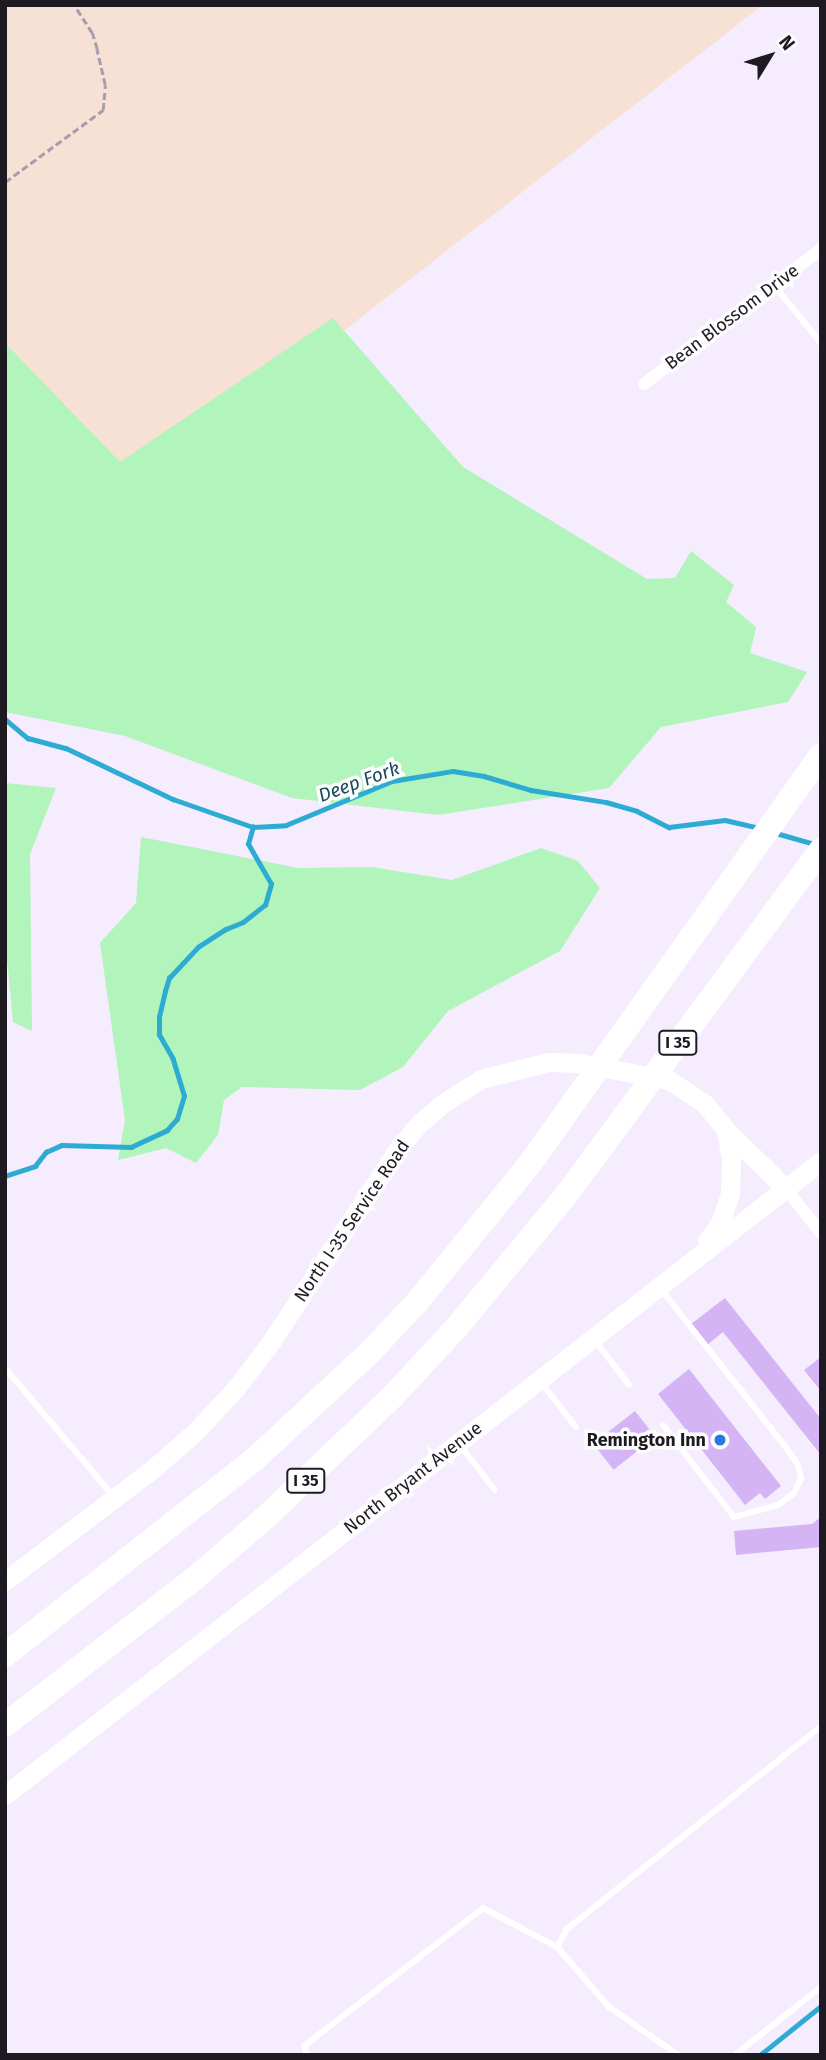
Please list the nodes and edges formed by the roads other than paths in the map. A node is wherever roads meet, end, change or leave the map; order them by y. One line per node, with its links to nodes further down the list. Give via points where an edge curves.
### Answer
1 (821, 249): 2 (street, Bean Blossom Drive)
2 (774, 285): 3 (lane); 4 (street, Bean Blossom Drive)
3 (821, 343)
4 (644, 384)
5 (821, 755): 25 (highway, via 529,1165 418,1301 244,1468)
6 (821, 849): 8 (highway, I 35)
7 (821, 856): 8 (highway)
8 (789, 891): 26 (highway, I 35, via 567,1194 457,1327 330,1459 194,1579)
9 (726, 1130): 11 (main road, North I-35 Service Road); 13 (main road, via 732,1175 727,1209 713,1234); 23 (main road, North I-35 Service Road, via 705,1104 668,1080 580,1063 519,1067 465,1087 420,1123 397,1150 236,1388 195,1432)
10 (821, 1161): 11 (main road, North Bryant Avenue)
11 (786, 1189): 12 (street); 13 (main road, North Bryant Avenue)
12 (821, 1233)
13 (682, 1268): 14 (main road, North Bryant Avenue)
14 (659, 1286): 15 (main road, North Bryant Avenue); 19 (lane, via 787,1450 801,1479 794,1493 778,1505 734,1517)
15 (593, 1337): 17 (main road, North Bryant Avenue); 18 (lane)
16 (5, 1368): 23 (lane)
17 (539, 1380): 20 (lane); 21 (main road, North Bryant Avenue)
18 (629, 1385)
19 (663, 1425)
20 (576, 1427)
21 (458, 1443): 22 (lane); 28 (main road, North Bryant Avenue)
22 (495, 1490)
23 (115, 1497): 24 (main road, North I-35 Service Road)
24 (5, 1581)
25 (5, 1655)
26 (5, 1725)
27 (821, 1726): 29 (lane, via 567,1929)
28 (5, 1795)
29 (557, 1947): 31 (lane, via 483,1908 304,2046); 32 (lane, via 609,2007)
30 (821, 1987): 33 (lane)
31 (306, 2055)
32 (678, 2055)
33 (734, 2055)

